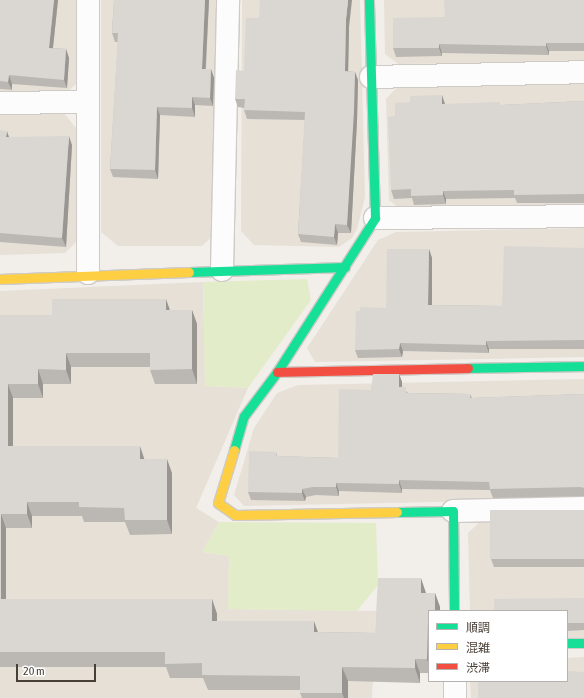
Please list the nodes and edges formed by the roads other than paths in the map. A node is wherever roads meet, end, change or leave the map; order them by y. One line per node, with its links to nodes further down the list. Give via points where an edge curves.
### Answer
1 (88, 0): 6 (street)
2 (228, 0): 11 (street)
3 (369, 0): 5 (street)
4 (584, 72): 5 (street)
5 (371, 77): 9 (street)
6 (86, 102): 7 (street); 12 (street)
7 (0, 103)
8 (584, 216): 9 (street)
9 (375, 218): 10 (street)
10 (345, 266): 11 (street); 15 (street)
11 (222, 270): 12 (street)
12 (88, 273): 13 (street)
13 (0, 279)
14 (584, 366): 15 (street)
15 (277, 372): 17 (street, via 244,416 218,503 235,515)
16 (584, 508): 17 (street)
17 (453, 511): 18 (street)
18 (454, 610)
19 (568, 643): 20 (street)
20 (584, 643)
21 (455, 682): 22 (street)
22 (455, 698)

